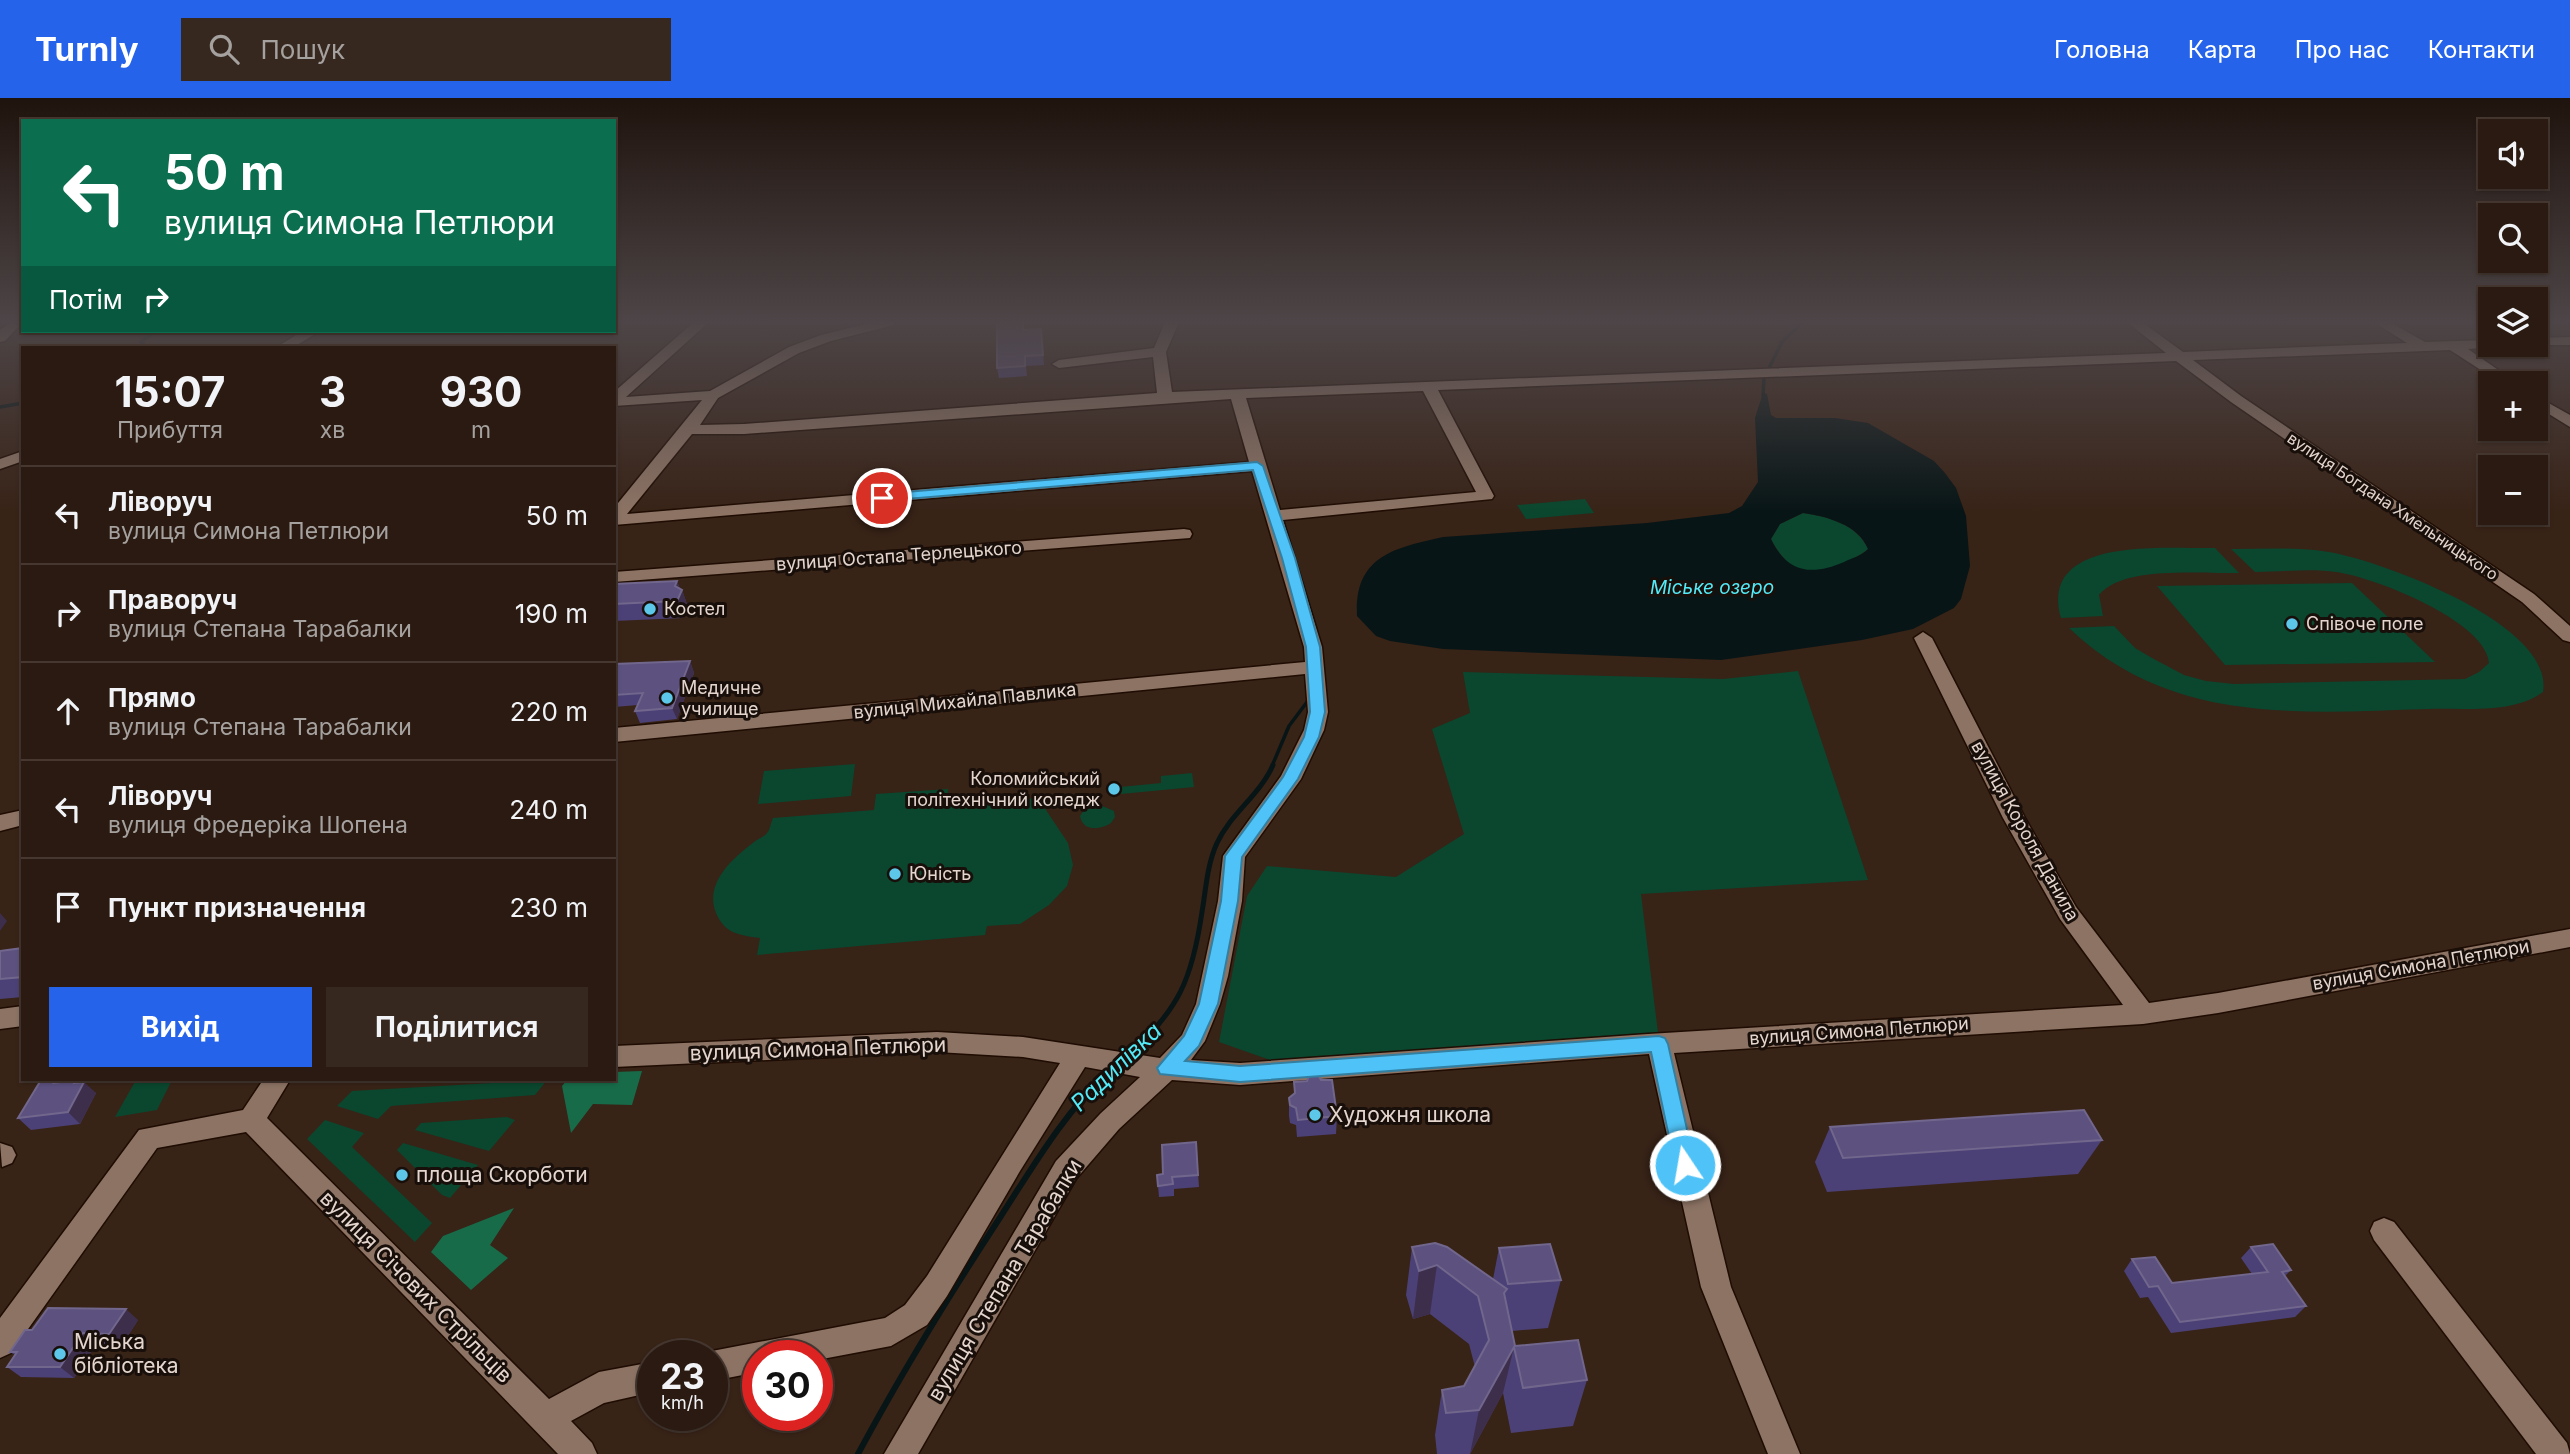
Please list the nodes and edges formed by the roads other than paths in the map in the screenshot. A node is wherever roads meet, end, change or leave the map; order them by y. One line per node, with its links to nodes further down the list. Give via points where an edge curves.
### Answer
1 (632, 385): 10 (street)
2 (731, 385): 8 (street)
3 (1163, 385): 9 (street)
4 (1447, 385): 6 (street)
5 (2218, 385): 23 (street, вулиця Богдана Хмельницького, via 2528,598)
6 (1428, 386): 7 (street); 18 (street, via 1486,496)
7 (1237, 393): 9 (street); 17 (street)
8 (713, 395): 11 (street); 14 (street)
9 (1165, 397): 14 (street)
10 (616, 399)
11 (616, 401)
12 (2548, 408): 13 (street)
13 (2570, 422)
14 (688, 430): 19 (street)
15 (21, 457): 16 (street)
16 (0, 464)
17 (1257, 466): 18 (street); 20 (street)
18 (1273, 516): 25 (street, via 1303,609)
19 (616, 518)
20 (616, 520)
21 (1184, 534): 22 (street, вулиця Остапа Терлецького)
22 (616, 577)
23 (2570, 636)
24 (1923, 638): 30 (street, вулиця Короля Данила, via 2068,913)
25 (1316, 676): 26 (street, вулиця Михайла Павлика); 36 (street, вулиця Степана Тарабалки, via 1318,712 1311,737 1290,779 1234,856 1230,901 1208,1004 1192,1041)
26 (616, 735)
27 (21, 818): 28 (street)
28 (0, 823)
29 (2570, 938): 30 (street, вулиця Симона Петлюри)
30 (2143, 1014): 33 (street, вулиця Симона Петлюри)
31 (21, 1016): 32 (street)
32 (0, 1019)
33 (1659, 1044): 36 (street, вулиця Симона Петлюри, via 1240,1074); 46 (street, via 1716,1287)
34 (616, 1057): 35 (street, вулиця Симона Петлюри, via 916,1042)
35 (1091, 1057): 36 (street, вулиця Симона Петлюри); 40 (street, via 1010,1163 916,1315 891,1331)
36 (1154, 1068): 45 (street, вулиця Степана Тарабалки, via 1066,1170)
37 (276, 1081): 38 (street)
38 (251, 1120): 41 (street, via 149,1138); 43 (street, вулиця Січових Стрільців)
39 (2384, 1231): 47 (street)
40 (833, 1342)
41 (0, 1343)
42 (637, 1380): 43 (street, via 599,1388)
43 (546, 1418): 44 (street, вулиця Січових Стрільців)
44 (581, 1454)
45 (900, 1454)
46 (1784, 1454)
47 (2556, 1454)

